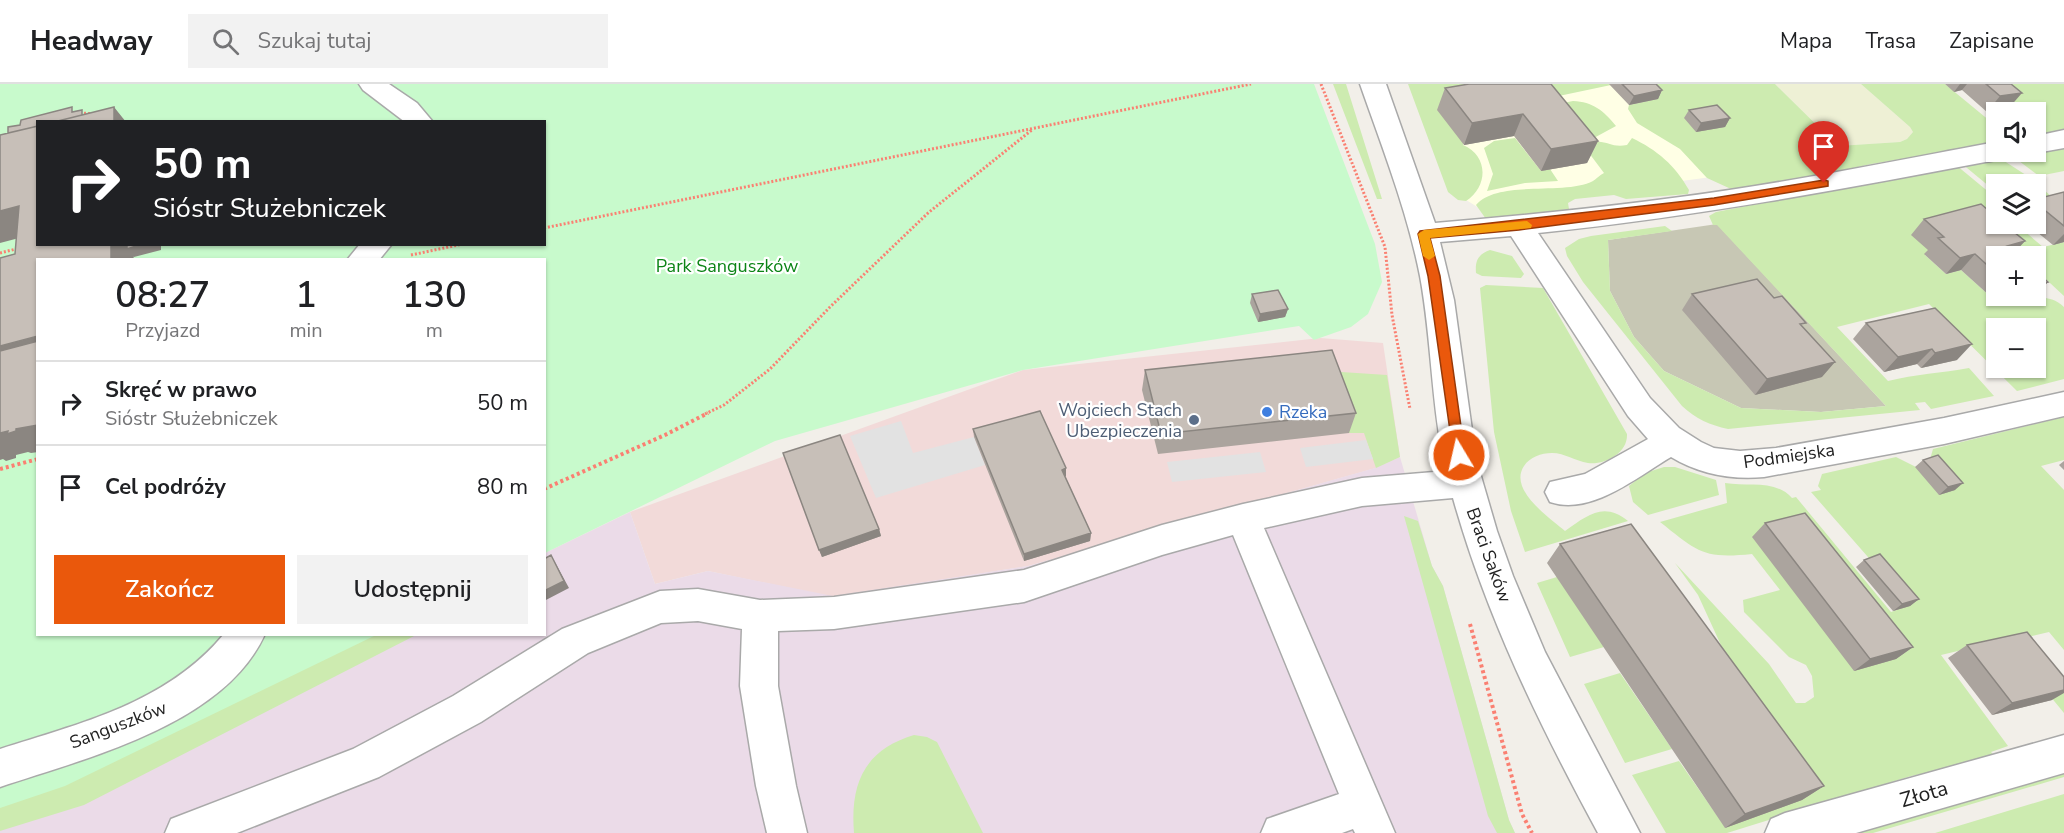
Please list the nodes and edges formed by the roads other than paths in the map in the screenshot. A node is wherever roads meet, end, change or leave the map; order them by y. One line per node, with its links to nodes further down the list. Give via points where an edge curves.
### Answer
1 (372, 84): 3 (street)
2 (1372, 84): 8 (street, Braci Saków)
3 (418, 120)
4 (2064, 139): 5 (street)
5 (2046, 142)
6 (1986, 153): 7 (street, via 1779,191)
7 (1519, 226): 8 (street); 12 (street, Podmiejska, via 1639,407)
8 (1424, 234): 13 (street, Braci Saków, via 1434,276)
9 (389, 251): 10 (street)
10 (367, 258)
11 (2064, 404): 12 (street, Podmiejska, via 1926,435 1760,463 1710,460)
12 (1670, 442): 14 (street, via 1592,487)
13 (1465, 484): 15 (street, via 1362,492); 24 (street, Braci Saków, via 1479,534 1542,686)
14 (1562, 492)
15 (1243, 518): 16 (street, via 1162,540 1024,586 834,613); 20 (street)
16 (760, 616): 21 (street, via 698,605 660,607 575,641 467,709 365,764); 22 (street, via 759,686)
17 (246, 636): 19 (street, Sanguszków, via 212,675 179,701 143,719)
18 (2064, 754): 25 (street, Złota)
19 (0, 768)
20 (1369, 820): 23 (street)
21 (185, 833)
22 (788, 833)
23 (1281, 833)
24 (1620, 833)
25 (1785, 833)

